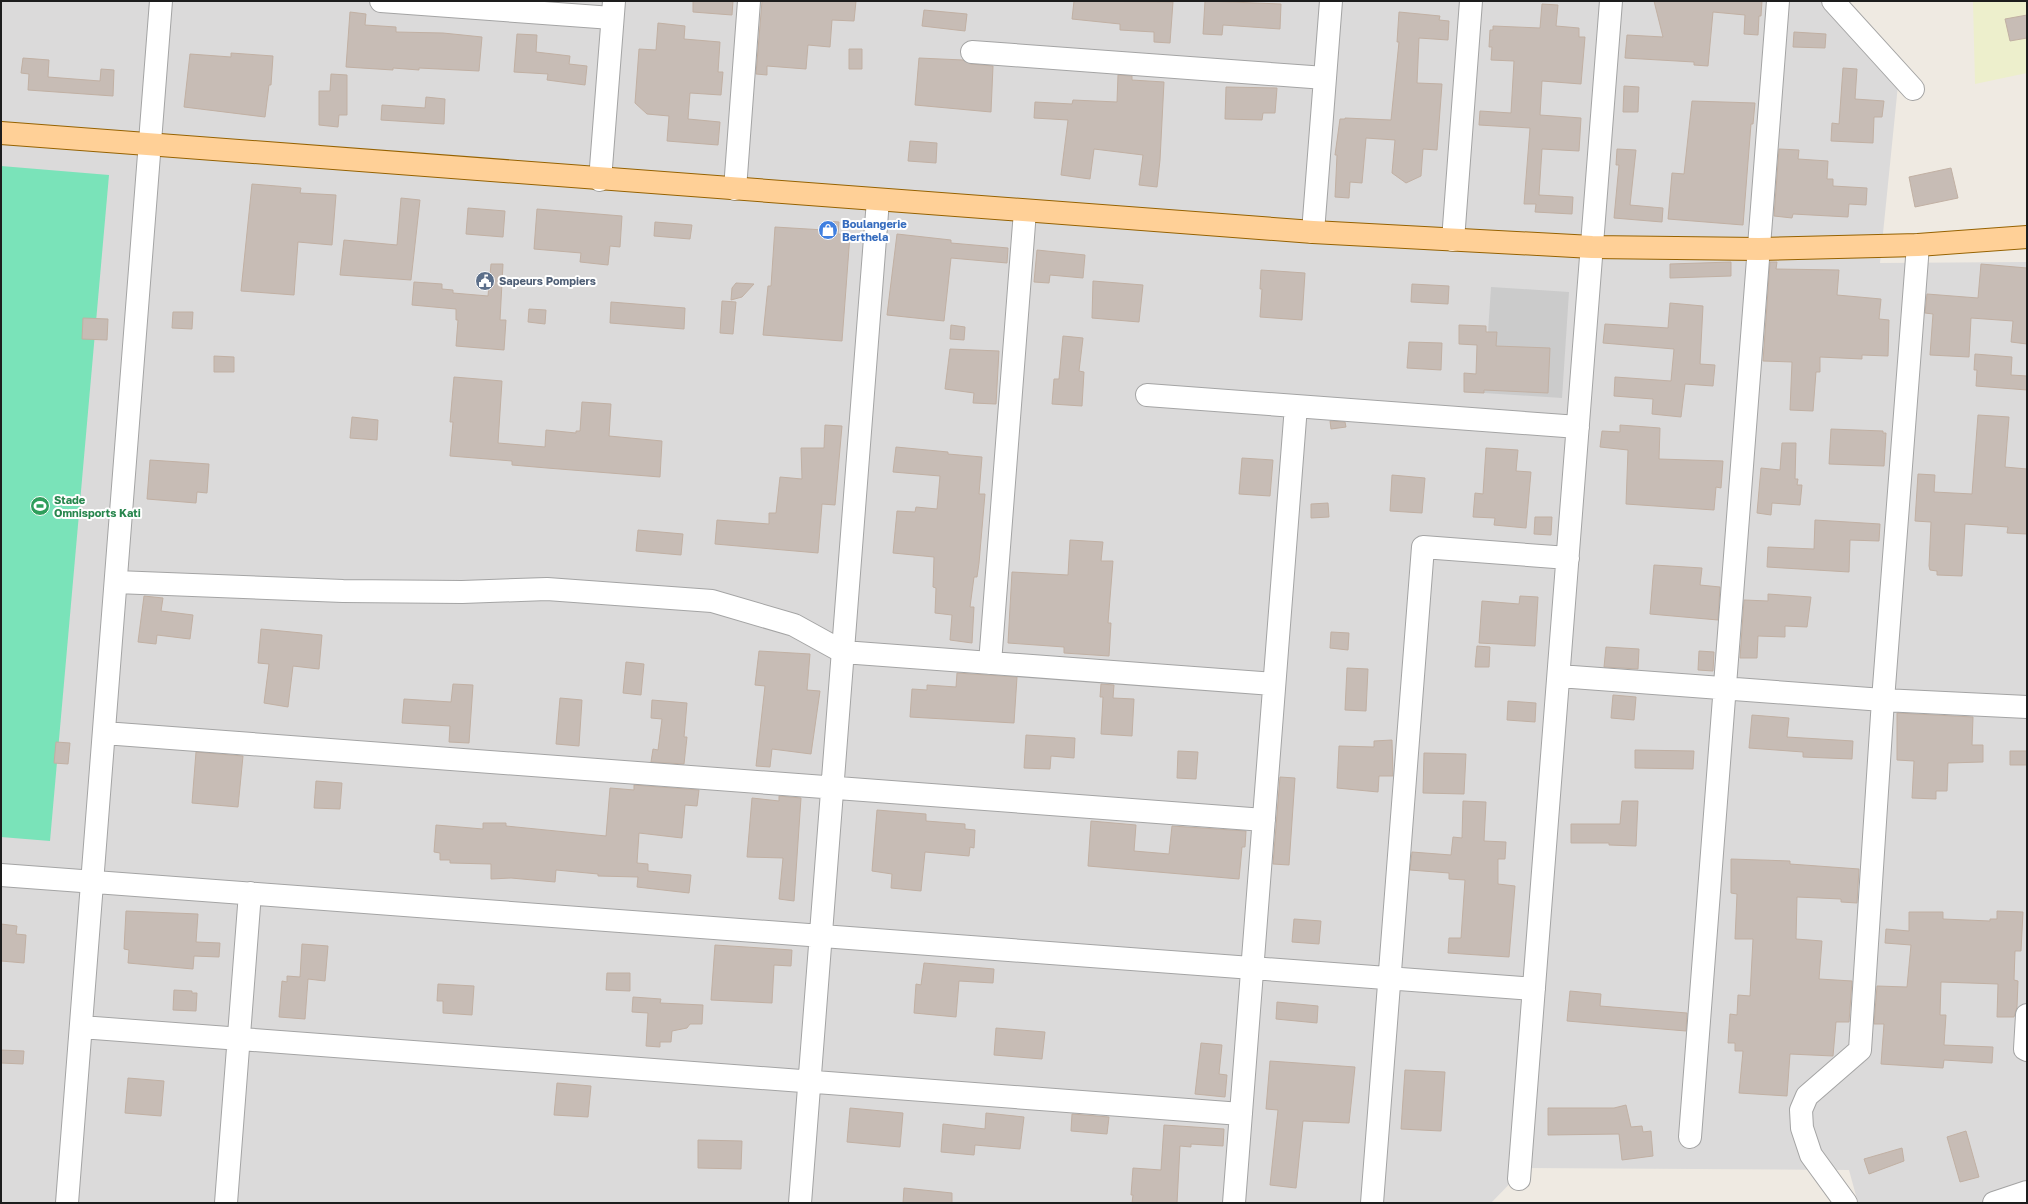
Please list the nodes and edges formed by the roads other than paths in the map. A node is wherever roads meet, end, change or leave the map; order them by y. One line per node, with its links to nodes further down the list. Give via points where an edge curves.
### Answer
1 (161, 1): 14 (street)
2 (381, 1): 9 (street)
3 (749, 1): 16 (street)
4 (1331, 1): 11 (street)
5 (1472, 1): 21 (street)
6 (1611, 1): 23 (street)
7 (1778, 1): 24 (street)
8 (1833, 1): 12 (street)
9 (613, 10): 15 (street)
10 (972, 52): 11 (street)
11 (1325, 78): 19 (street)
12 (1913, 89)
13 (1, 133): 14 (main road)
14 (150, 145): 15 (main road); 29 (street)
15 (600, 180): 16 (main road)
16 (735, 189): 17 (main road)
17 (878, 200): 18 (main road); 30 (street)
18 (1025, 211): 19 (main road); 31 (street)
19 (1313, 232): 21 (main road)
20 (2027, 237): 22 (main road)
21 (1453, 240): 23 (main road)
22 (1918, 245): 24 (main road); 35 (street)
23 (1592, 247): 24 (main road); 27 (street)
24 (1759, 249): 34 (street)
25 (1147, 395): 26 (street)
26 (1296, 406): 27 (street); 33 (street)
27 (1578, 427): 28 (street)
28 (1568, 558): 32 (street); 45 (street, via 1423,547)
29 (116, 582): 30 (street, via 343,591 462,592 547,589 712,601 794,625); 37 (street)
30 (843, 652): 31 (street); 38 (street)
31 (990, 663): 33 (street)
32 (1559, 676): 34 (street); 46 (street)
33 (1274, 684): 39 (street)
34 (1725, 688): 35 (street); 53 (street)
35 (1883, 700): 36 (street); 61 (street, via 1860,1050 1807,1096 1800,1110 1802,1128 1811,1155)
36 (2027, 707)
37 (104, 734): 38 (street); 41 (street)
38 (832, 788): 39 (street); 43 (street)
39 (1264, 820): 44 (street)
40 (1, 875): 41 (street)
41 (92, 882): 42 (street); 48 (street)
42 (250, 893): 43 (street); 49 (street)
43 (821, 936): 44 (street); 51 (street)
44 (1252, 968): 45 (street); 52 (street)
45 (1390, 978): 46 (street); 60 (street)
46 (1534, 989): 54 (street)
47 (2027, 1015): 50 (street)
48 (81, 1027): 49 (street); 56 (street)
49 (239, 1039): 51 (street); 57 (street)
50 (2027, 1050)
51 (809, 1082): 52 (street); 58 (street)
52 (1241, 1114): 59 (street)
53 (1690, 1137)
54 (1519, 1179)
55 (2027, 1192): 62 (street)
56 (67, 1203)
57 (226, 1203)
58 (800, 1203)
59 (1234, 1203)
60 (1372, 1203)
61 (1846, 1203)
62 (1994, 1203)

